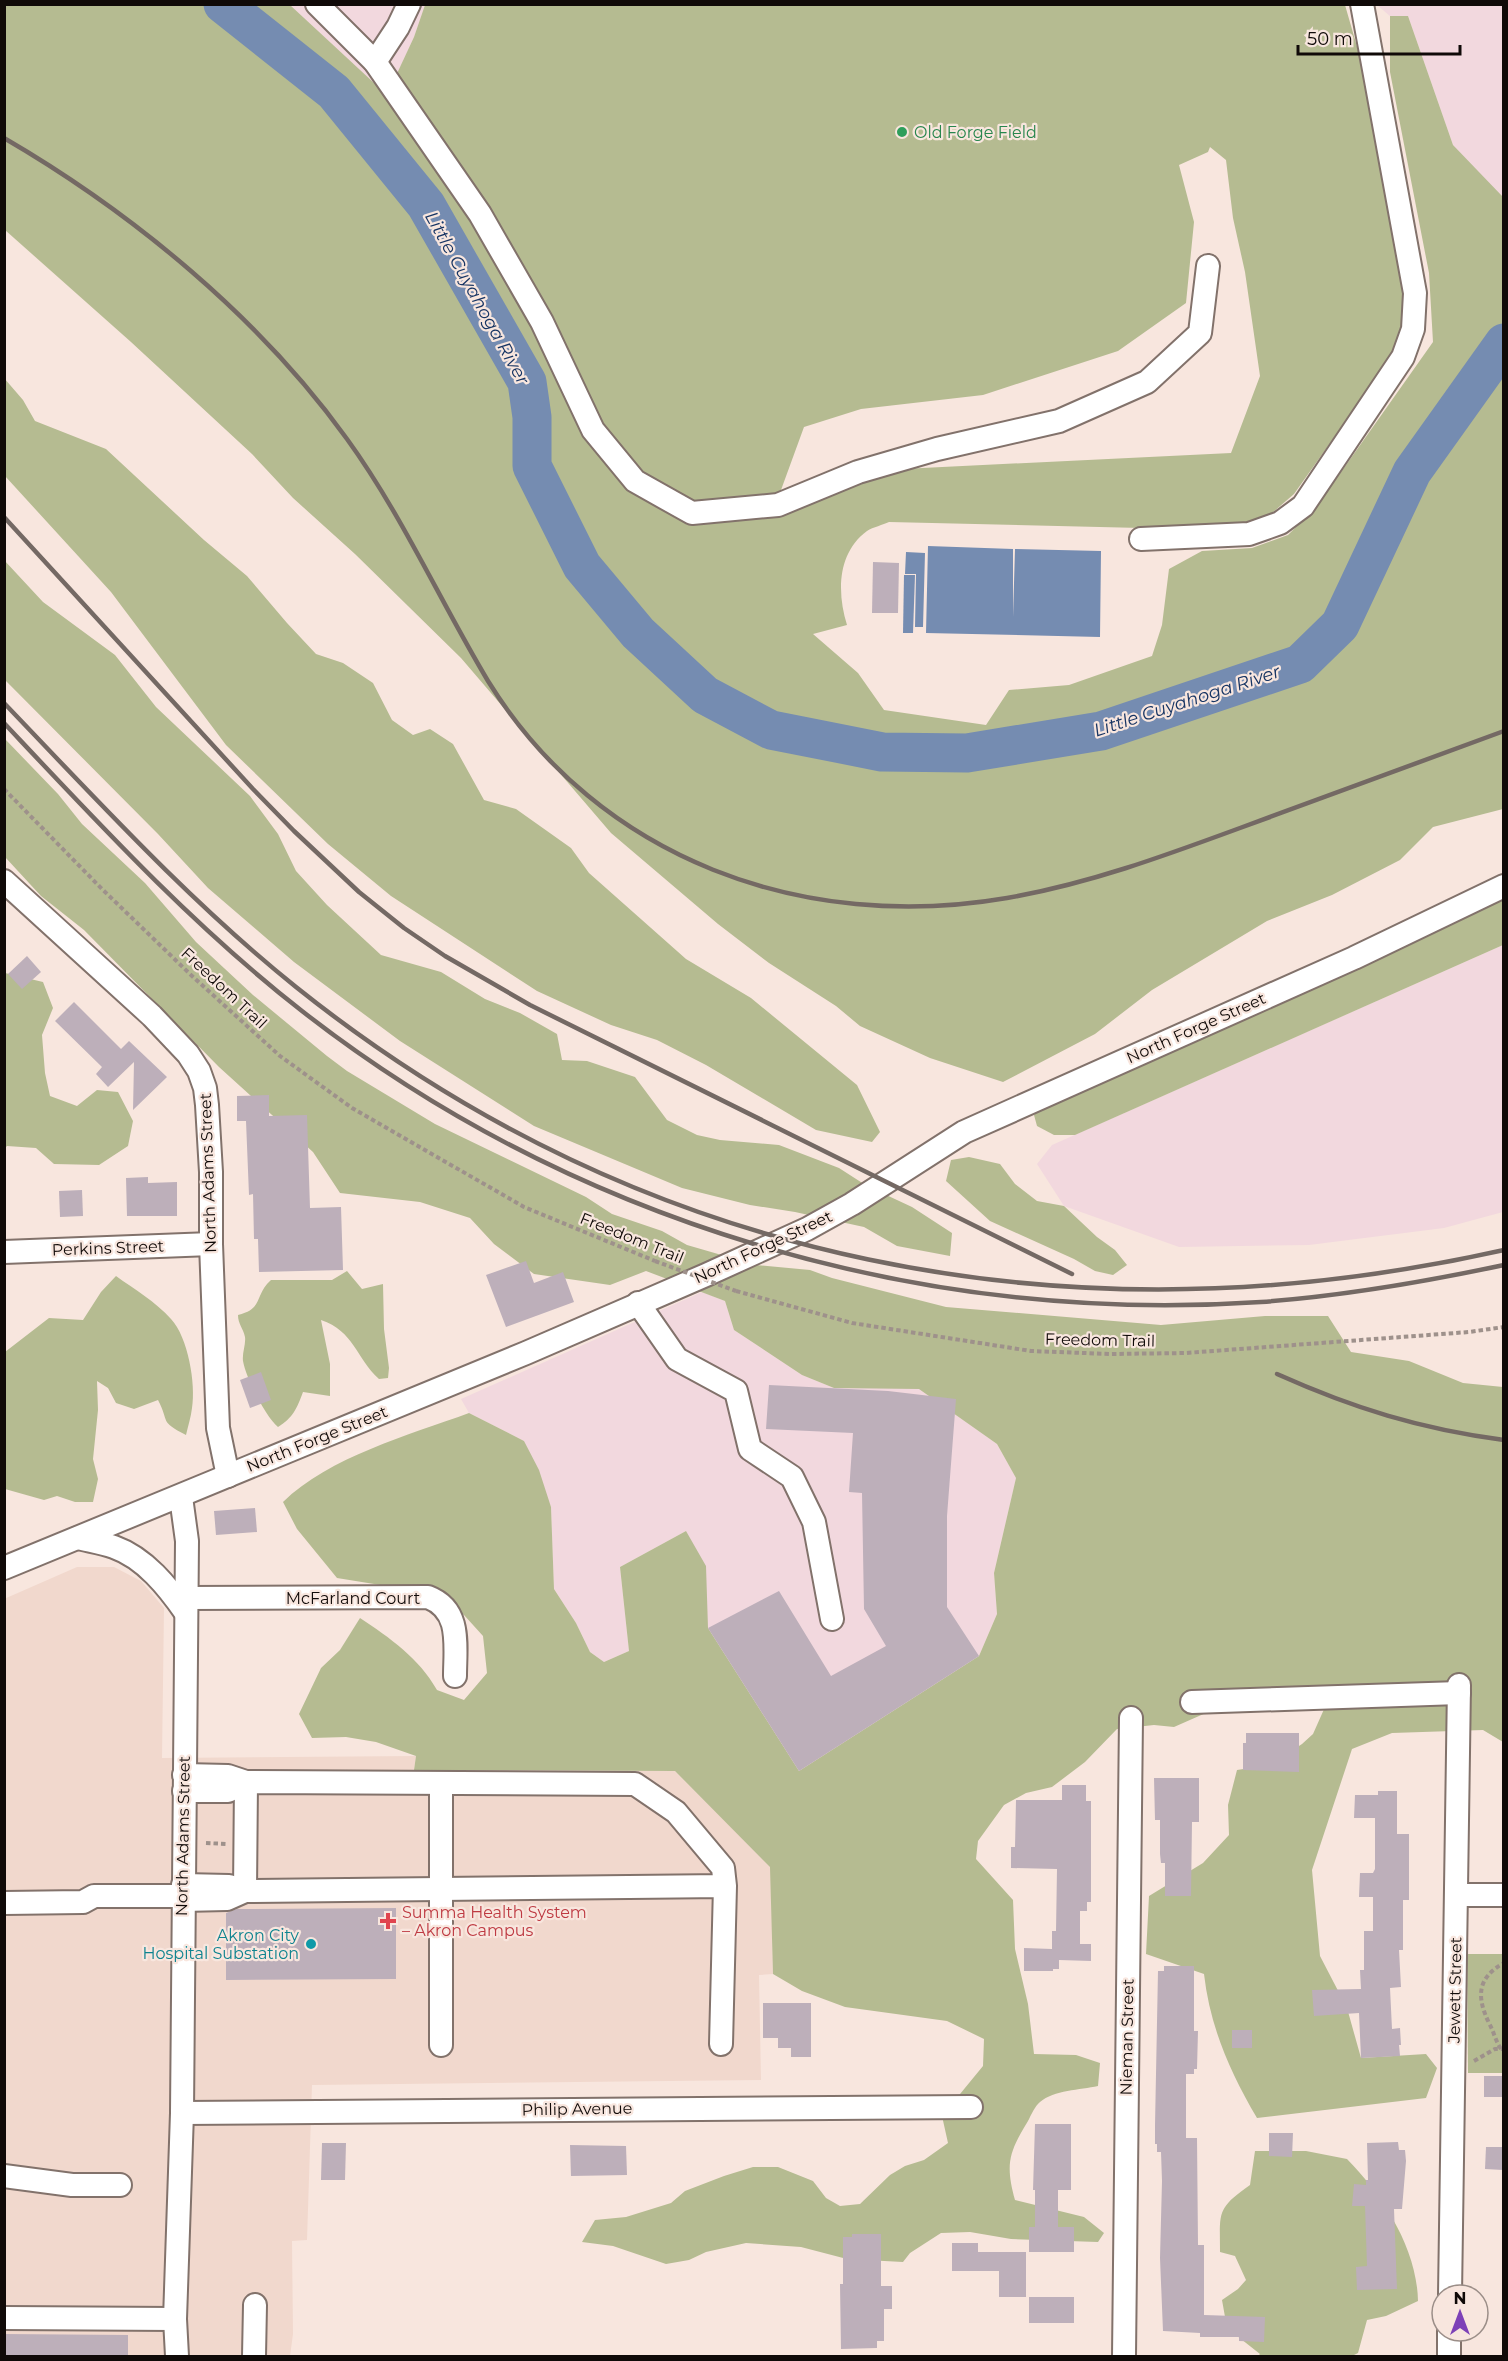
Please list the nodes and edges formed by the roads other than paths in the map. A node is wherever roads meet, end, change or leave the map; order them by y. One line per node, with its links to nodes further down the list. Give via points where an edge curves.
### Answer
1 (317, 4): 4 (street)
2 (409, 4): 4 (street)
3 (1362, 4): 6 (street, via 1415,293 1413,329 1403,357 1303,506 1280,523 1249,534)
4 (375, 62): 5 (street, via 480,214 542,322 593,429 635,481 692,513 778,505 880,465 1059,421 1147,382 1200,333)
5 (1208, 266)
6 (1141, 539)
7 (4, 881): 9 (street, North Adams Street, via 152,1016 199,1071 207,1105)
8 (1503, 886): 11 (street, North Forge Street, via 1344,963 964,1132 807,1228)
9 (211, 1244): 10 (street, Perkins Street); 12 (street, North Adams Street, via 218,1428)
10 (4, 1252)
11 (638, 1304): 12 (street, North Forge Street); 17 (street, via 677,1359 736,1391 750,1449 792,1477 814,1522)
12 (228, 1476): 13 (street, North Forge Street)
13 (181, 1497): 14 (street, North Forge Street); 16 (street, North Adams Street, via 187,1540)
14 (78, 1538): 15 (street, North Forge Street); 16 (street, via 116,1547 134,1557)
15 (4, 1568)
16 (186, 1606): 18 (street, McFarland Court, via 428,1598 440,1602 451,1616); 22 (street, North Adams Street)
17 (832, 1619)
18 (455, 1676)
19 (1192, 1702): 28 (street, Jewett Street, via 1458,1689)
20 (1131, 1719): 43 (street, Nieman Street)
21 (246, 1782): 22 (street, via 228,1791); 23 (street); 26 (street)
22 (184, 1783): 29 (street, North Adams Street)
23 (441, 1785): 24 (street, via 635,1784 676,1812 723,1868); 25 (street)
24 (725, 1886): 25 (street); 31 (street)
25 (440, 1889): 26 (street); 32 (street)
26 (245, 1891): 29 (street, via 227,1899)
27 (1503, 1894): 28 (street)
28 (1456, 1895): 37 (street, Jewett Street)
29 (183, 1897): 30 (street, via 98,1909 83,1902); 34 (street, North Adams Street)
30 (4, 1903)
31 (721, 2044)
32 (441, 2045)
33 (971, 2107): 34 (street, Philip Avenue)
34 (182, 2113): 40 (street, North Adams Street)
35 (4, 2176): 36 (street, via 72,2185)
36 (120, 2185)
37 (1450, 2283)
38 (255, 2305): 42 (street)
39 (4, 2318): 40 (street)
40 (175, 2319): 41 (street, North Adams Street)
41 (177, 2356)
42 (254, 2356)
43 (1124, 2356)

